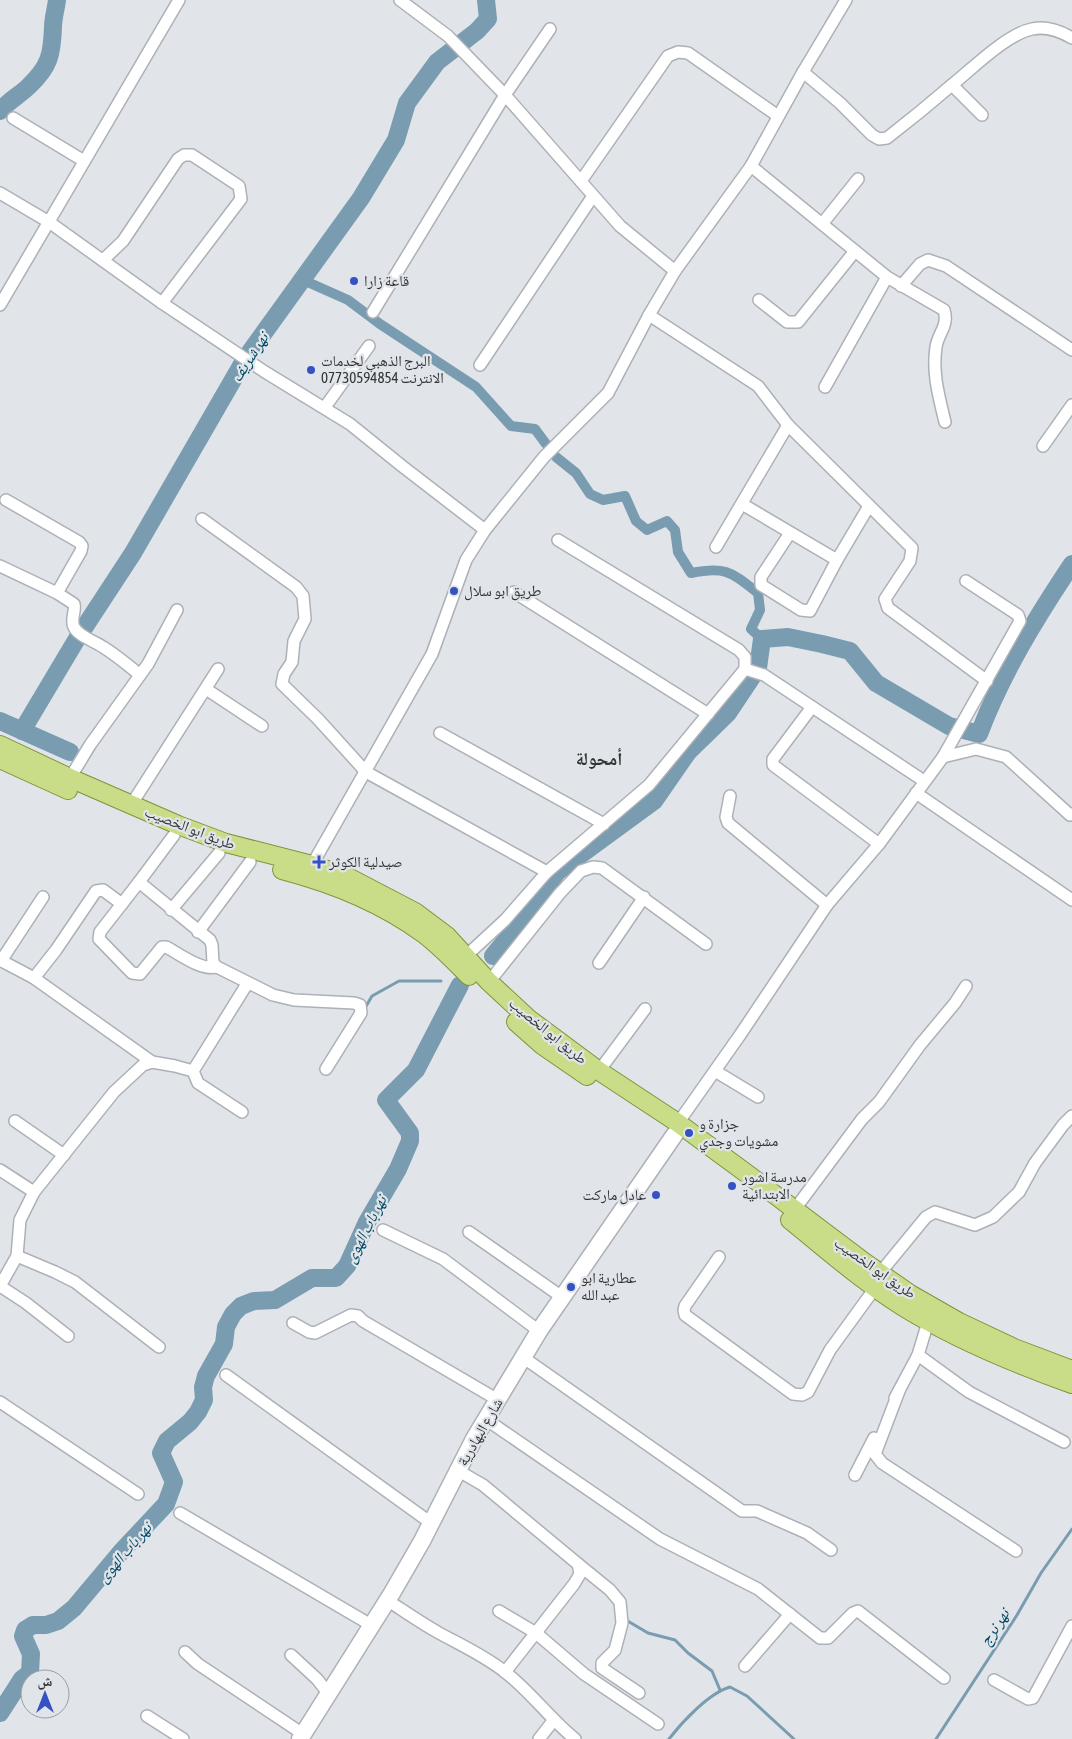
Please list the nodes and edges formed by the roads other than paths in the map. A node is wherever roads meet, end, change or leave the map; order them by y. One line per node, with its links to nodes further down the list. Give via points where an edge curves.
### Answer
1 (179, 0): 12 (street)
2 (400, 0): 8 (street, via 448,36)
3 (846, 0): 6 (street)
4 (550, 29): 8 (street)
5 (1072, 38): 7 (street, via 1045,28 1021,33)
6 (802, 72): 7 (street, via 879,139 887,138); 10 (street)
7 (952, 86): 9 (street)
8 (505, 95): 15 (street); 28 (street)
9 (982, 115)
10 (778, 116): 13 (street); 15 (street, via 688,53 678,52 668,56)
11 (13, 118): 12 (street)
12 (84, 161): 18 (street)
13 (751, 166): 19 (street); 22 (street)
14 (858, 180): 19 (street)
15 (581, 181): 17 (street)
16 (0, 194): 18 (street)
17 (593, 196): 22 (street, via 620,226); 32 (street)
18 (49, 222): 21 (street); 27 (street)
19 (822, 224): 20 (street)
20 (855, 251): 23 (street); 25 (street, via 798,322 787,322)
21 (103, 260): 26 (street); 26 (street, via 123,240 178,159 184,155 192,155 239,186 241,199)
22 (675, 271): 29 (street)
23 (887, 277): 24 (street); 33 (street)
24 (901, 286): 31 (street, via 920,264 928,260 937,262); 36 (street, via 944,310 947,318 936,346 935,365)
25 (759, 300)
26 (162, 303): 35 (street, via 265,372)
27 (0, 305)
28 (373, 312)
29 (649, 315): 37 (street, via 758,386); 43 (street, via 608,393 544,457)
30 (368, 346): 35 (street)
31 (1072, 350)
32 (480, 365)
33 (825, 387)
34 (1072, 406): 38 (street)
35 (325, 407): 43 (street)
36 (945, 422)
37 (788, 425): 40 (street); 41 (street)
38 (1043, 446)
39 (6, 500): 51 (street, via 82,546)
40 (742, 504): 44 (street); 46 (street)
41 (869, 506): 47 (street); 56 (street, via 912,548 910,561 885,599 888,608)
42 (202, 519): 65 (street, via 296,587 303,596 305,619 294,641 292,662 282,684)
43 (485, 530): 65 (street, via 466,560 432,654)
44 (790, 532): 47 (street); 47 (street, via 761,577 761,585 800,610 810,611)
45 (558, 540): 54 (street, via 739,650)
46 (716, 547)
47 (837, 560)
48 (0, 566): 51 (street)
49 (966, 581): 56 (street, via 1018,615 1020,621)
50 (514, 592): 59 (street)
51 (57, 593): 55 (street, via 74,604 72,621 77,632)
52 (177, 610): 55 (street)
53 (218, 669): 57 (street)
54 (749, 669): 58 (street, via 764,675); 59 (street)
55 (140, 675): 66 (street)
56 (986, 681): 63 (street)
57 (206, 689): 60 (street); 70 (street)
58 (812, 707): 67 (street); 74 (street, via 773,758 773,765)
59 (708, 714): 72 (street, via 649,785)
60 (262, 726)
61 (440, 733): 72 (street)
62 (0, 745): 66 (main road, طريق ابو الخصيب)
63 (946, 752): 67 (street); 71 (street, via 976,749 1006,757)
64 (0, 759): 73 (main road, طريق ابو الخصيب)
65 (366, 772): 77 (street); 78 (street)
66 (70, 778): 70 (main road, طريق ابو الخصيب)
67 (924, 781): 68 (street)
68 (916, 793): 74 (street); 83 (street)
69 (730, 796): 85 (street, via 728,823)
70 (131, 805): 77 (main road, طريق ابو الخصيب, via 226,843)
71 (1071, 815)
72 (604, 824): 78 (street)
73 (174, 835): 75 (main road, طريق ابو الخصيب); 79 (street)
74 (879, 844): 85 (street)
75 (219, 853): 76 (main road, طريق ابو الخصيب); 86 (street)
76 (250, 862): 80 (main road, طريق ابو الخصيب); 87 (street)
77 (312, 865): 80 (main road, طريق ابو الخصيب, via 348,877)
78 (547, 872): 89 (street, via 505,920)
79 (138, 882): 84 (street); 86 (street)
80 (363, 892): 89 (main road, طريق ابو الخصيب, via 416,912); 107 (main road, طريق ابو الخصيب, via 444,951 542,1045)
81 (43, 897): 90 (street)
82 (644, 897): 88 (street); 91 (street); 94 (street, via 602,868 582,872 560,893)
83 (1072, 900)
84 (122, 904): 92 (street, via 100,932 99,939 132,973 140,974 162,947 204,967); 93 (street, via 103,890 96,890)
85 (827, 905): 101 (street)
86 (172, 910): 87 (street)
87 (198, 932): 92 (street, via 210,940 213,963)
88 (706, 944)
89 (466, 956): 94 (main road, طريق ابو الخصيب)
90 (0, 960): 93 (street)
91 (600, 963)
92 (217, 967): 95 (street)
93 (34, 978): 98 (street)
94 (489, 982): 102 (main road, طريق ابو الخصيب, via 529,1018)
95 (247, 984): 99 (street, via 284,999 360,1006 361,1013); 100 (street)
96 (966, 986): 111 (street, via 879,1102 862,1118)
97 (645, 1009): 102 (street)
98 (152, 1062): 100 (street); 108 (street, via 143,1065 114,1092)
99 (326, 1069)
100 (193, 1071): 104 (street, via 198,1083)
101 (715, 1071): 103 (street); 107 (street)
102 (600, 1072): 107 (main road, طريق ابو الخصيب)
103 (758, 1097)
104 (242, 1112)
105 (1072, 1116): 118 (street, via 1035,1164 1019,1192 993,1217 976,1225 935,1212 926,1217)
106 (15, 1121): 108 (street)
107 (676, 1128): 111 (main road, طريق ابو الخصيب); 116 (main road, طريق ابو الخصيب, via 787,1217); 120 (main road, شارع البهادرية)
108 (64, 1155): 110 (street)
109 (0, 1170): 110 (street)
110 (34, 1192): 114 (street, via 20,1220)
111 (796, 1209): 116 (main road, طريق ابو الخصيب)
112 (383, 1230): 123 (street, via 443,1259)
113 (469, 1232): 120 (street)
114 (17, 1256): 117 (street); 125 (street, via 75,1282)
115 (719, 1257): 118 (street, via 685,1306 686,1315 793,1394 808,1392 830,1350)
116 (859, 1267): 118 (main road, طريق ابو الخصيب)
117 (4, 1270): 119 (street)
118 (878, 1281): 121 (main road, طريق ابو الخصيب); 128 (main road, طريق ابو الخصيب, via 1014,1348)
119 (0, 1286): 124 (street)
120 (562, 1297): 123 (main road, شارع البهادرية)
121 (928, 1322): 126 (street); 130 (main road, طريق ابو الخصيب, via 991,1352)
122 (293, 1323): 132 (street, via 315,1333 351,1315 358,1316)
123 (539, 1332): 127 (main road, شارع البهادرية)
124 (68, 1336)
125 (158, 1347)
126 (918, 1355): 131 (street); 135 (street, via 969,1392)
127 (524, 1358): 132 (main road, شارع البهادرية); 141 (street, via 742,1511 757,1511 807,1533)
128 (1072, 1370)
129 (226, 1375): 140 (street)
130 (1072, 1384)
131 (899, 1391): 137 (street); 142 (street, via 876,1458)
132 (498, 1400): 134 (main road, شارع البهادرية)
133 (0, 1402): 138 (street)
134 (486, 1420): 136 (main road, شارع البهادرية); 146 (street, via 660,1539 758,1589)
135 (1064, 1442)
136 (457, 1470): 140 (main road, شارع البهادرية); 143 (street, via 483,1485)
137 (855, 1475)
138 (138, 1494)
139 (180, 1513): 147 (street)
140 (431, 1523): 144 (main road, شارع البهادرية)
141 (831, 1550)
142 (1016, 1551)
143 (578, 1564): 149 (street, via 580,1574 577,1579); 157 (street, via 620,1602 622,1623 614,1650 602,1663 602,1668)
144 (387, 1600): 147 (main road, شارع البهادرية); 153 (street)
145 (499, 1610): 149 (street)
146 (790, 1614): 152 (street); 154 (street, via 820,1638 828,1638 852,1613 858,1611)
147 (371, 1626): 156 (main road, شارع البهادرية)
148 (1072, 1626): 155 (street, via 1033,1698 1028,1699)
149 (536, 1633): 153 (street); 160 (street, via 584,1674)
150 (185, 1652): 161 (street)
151 (291, 1655): 156 (street)
152 (745, 1666)
153 (505, 1672): 159 (street)
154 (944, 1678)
155 (994, 1680)
156 (328, 1693): 161 (main road, شارع البهادرية)
157 (639, 1693)
158 (147, 1716): 162 (street)
159 (554, 1721): 163 (street); 164 (street)
160 (658, 1724)
161 (301, 1737)
162 (183, 1739)
163 (539, 1739)
164 (575, 1739)

